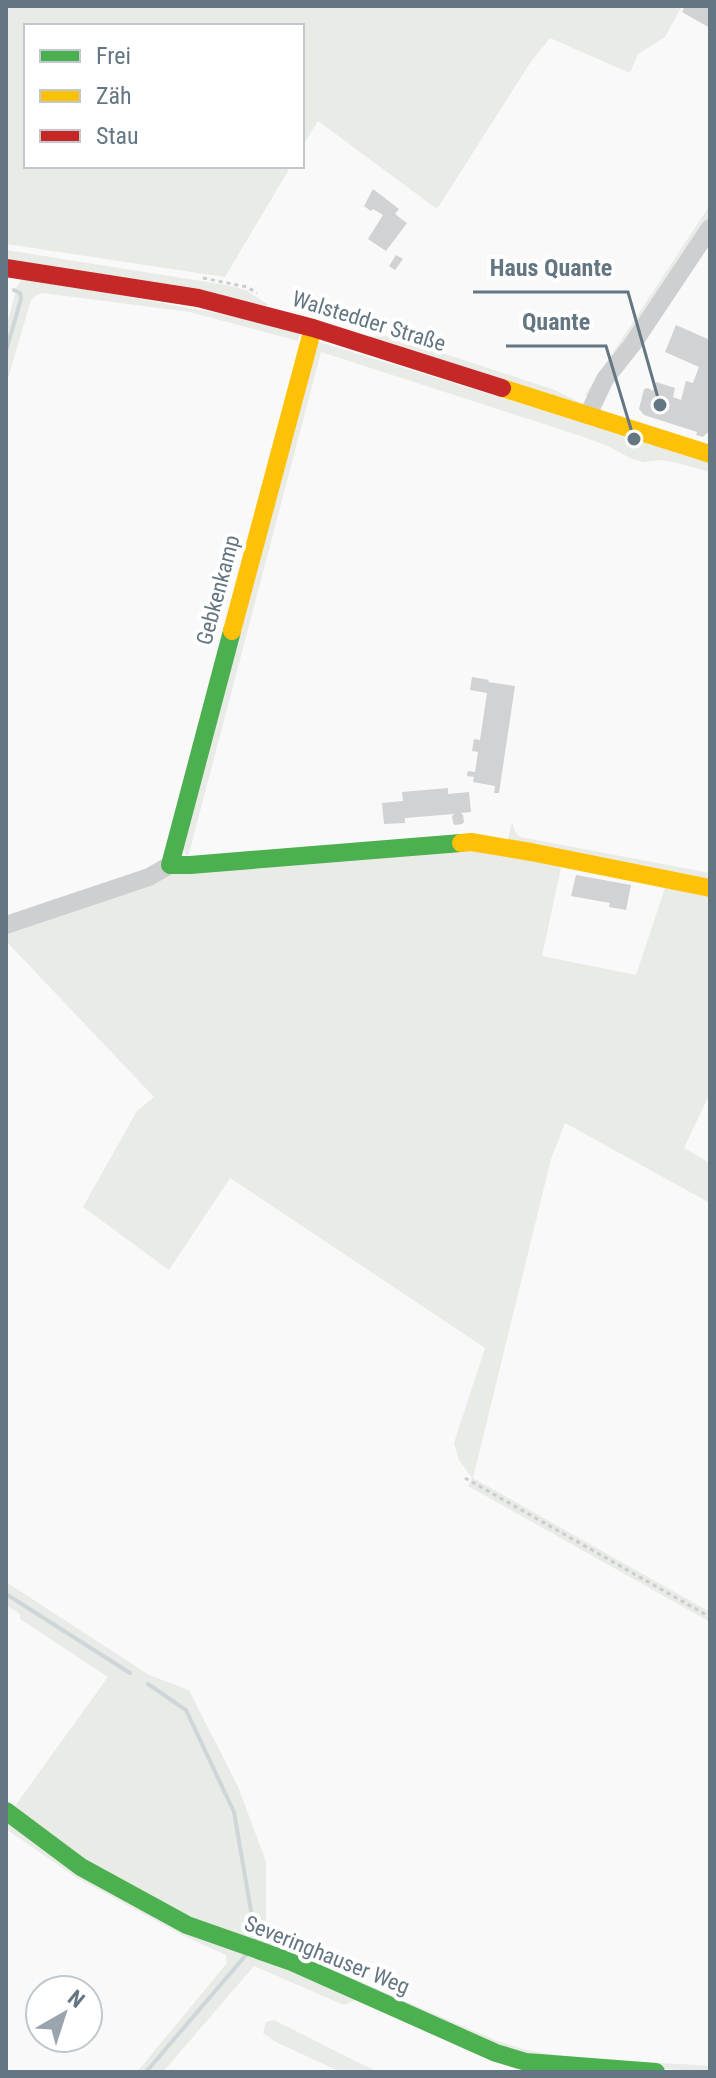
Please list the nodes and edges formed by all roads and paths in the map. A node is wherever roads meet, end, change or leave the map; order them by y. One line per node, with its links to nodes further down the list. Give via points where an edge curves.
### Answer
1 (710, 228): 4 (street, via 605,379)
2 (6, 268): 3 (street, Walstedder Straße, via 198,298)
3 (313, 328): 4 (street, Walstedder Straße); 6 (street, Gebkenkamp)
4 (588, 415): 5 (street, Walstedder Straße)
5 (710, 454)
6 (170, 865): 7 (street, via 471,842); 8 (street, via 149,877)
7 (710, 888)
8 (6, 925)
9 (465, 1478): 10 (path)
10 (710, 1617)
11 (6, 1811): 12 (street, Severinghauser Weg, via 81,1867 187,1925 292,1962 496,2053 526,2062)
12 (656, 2072)

